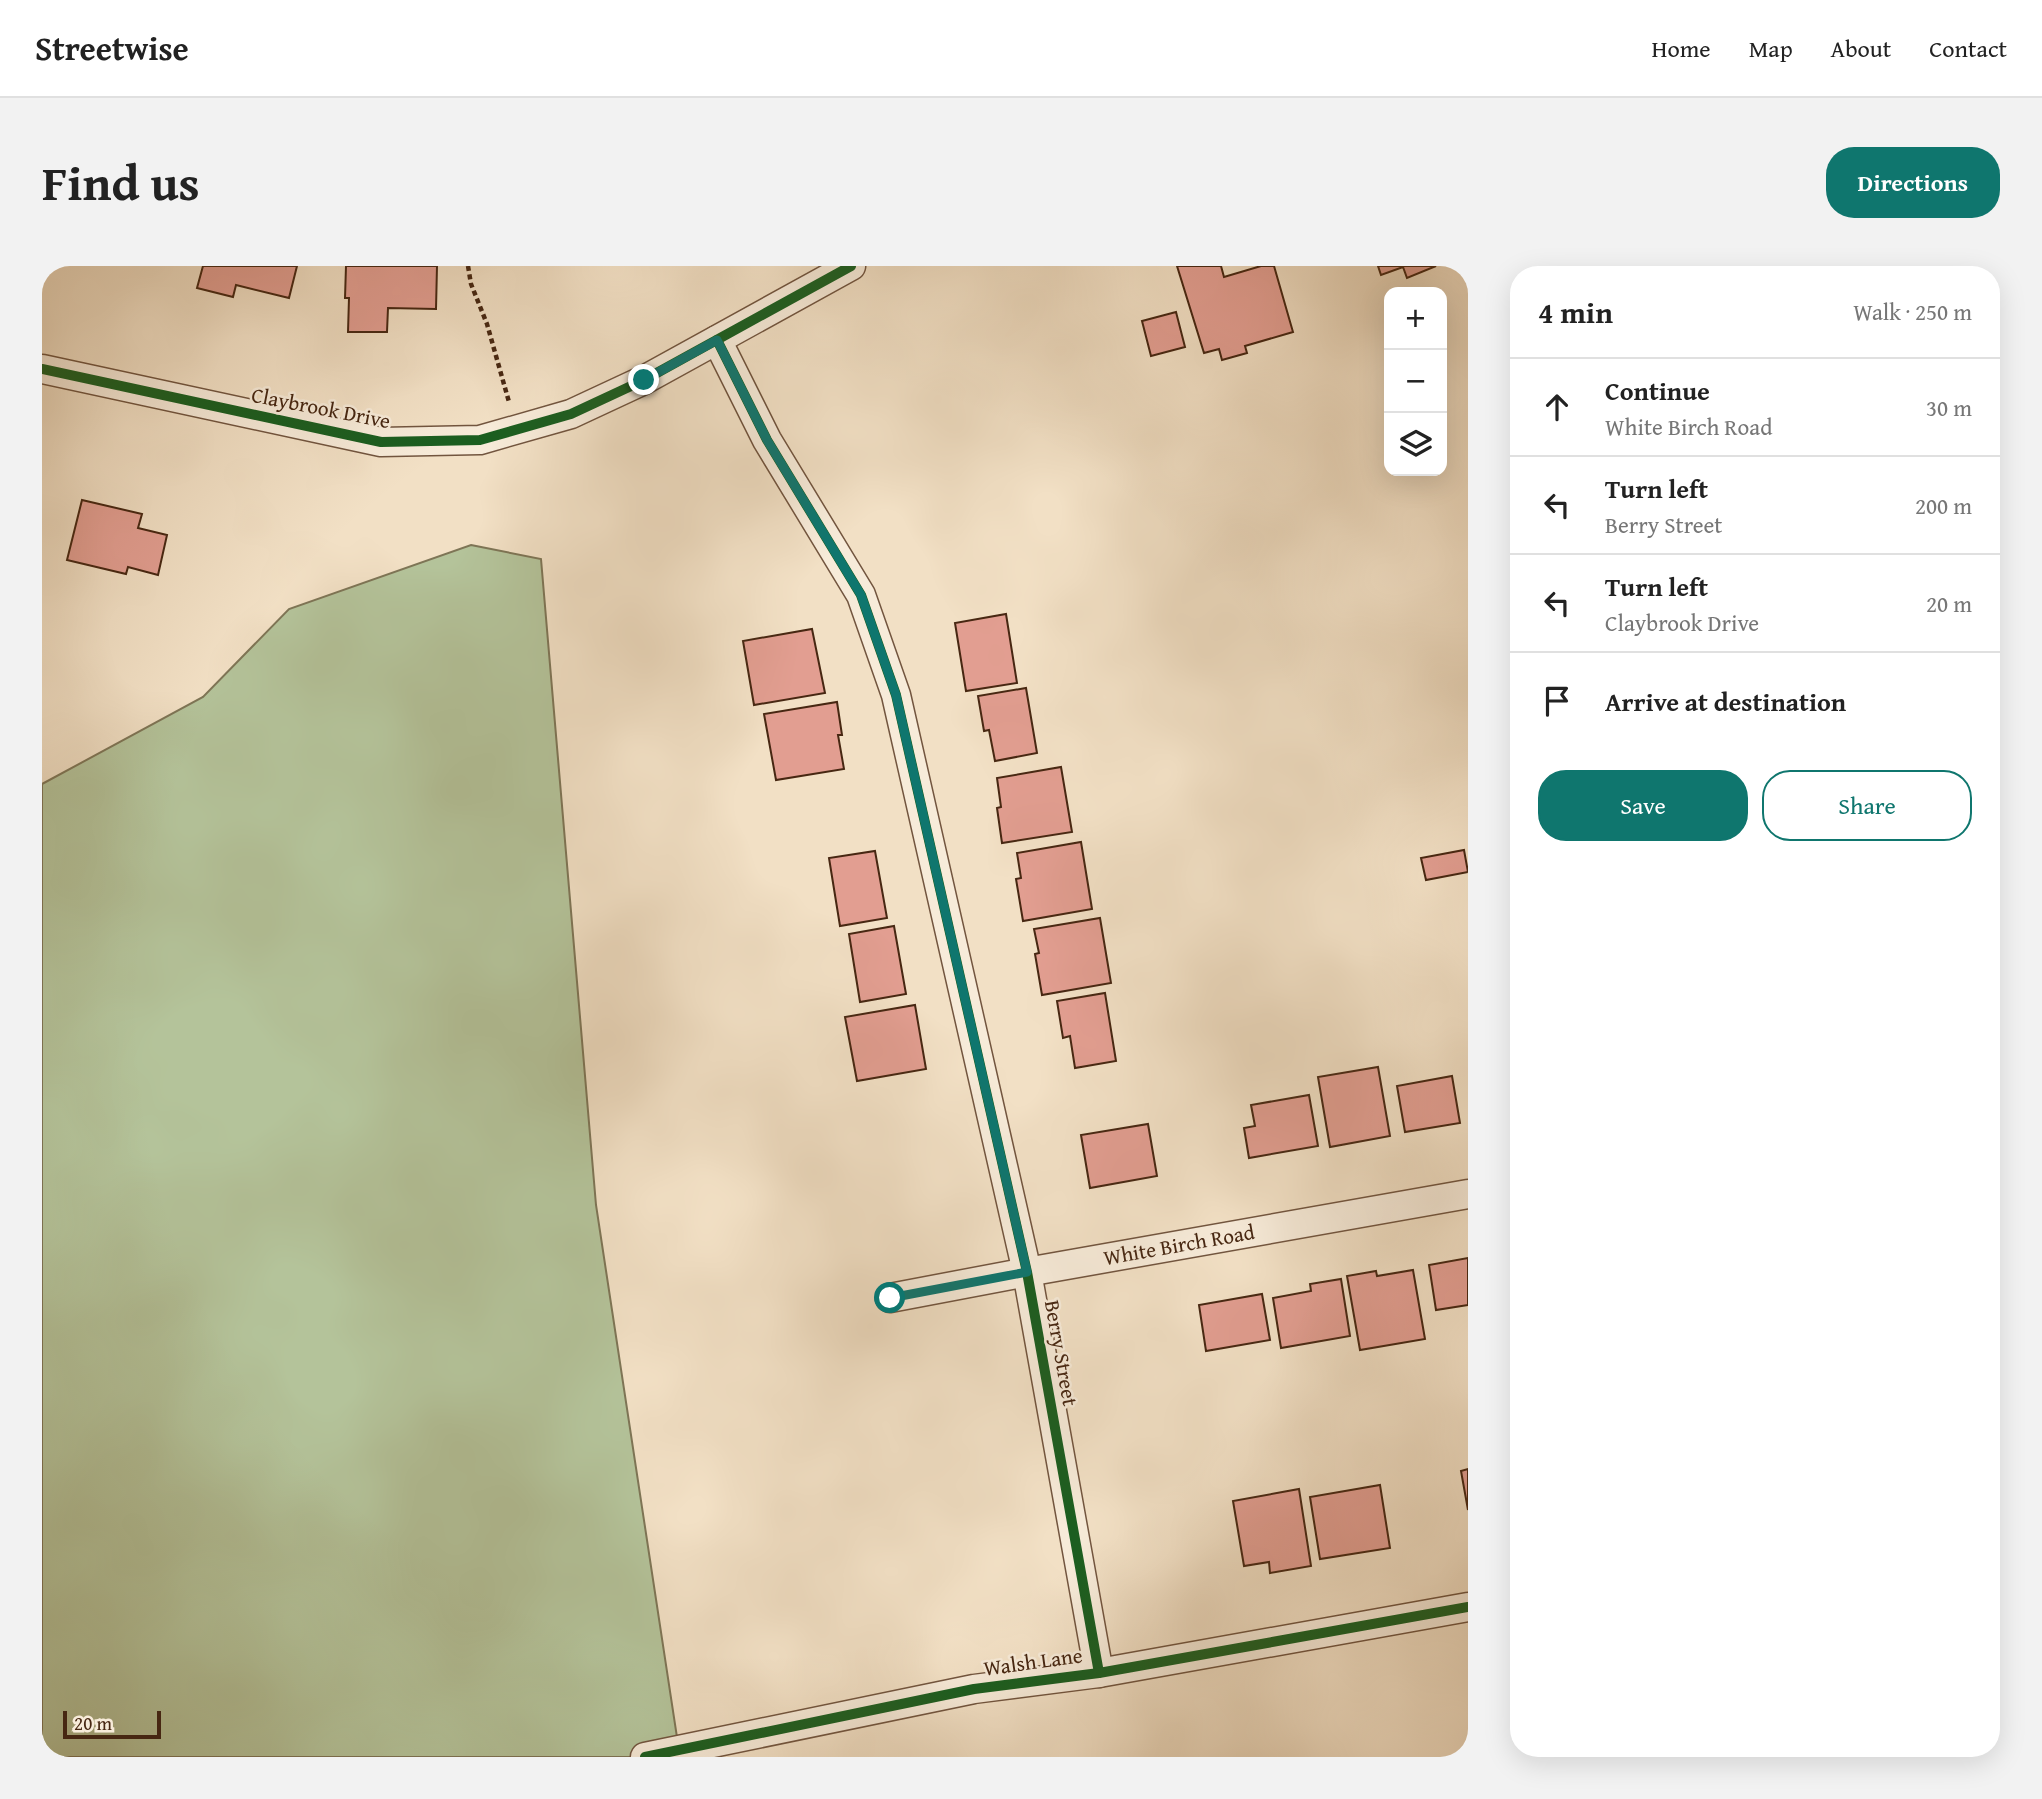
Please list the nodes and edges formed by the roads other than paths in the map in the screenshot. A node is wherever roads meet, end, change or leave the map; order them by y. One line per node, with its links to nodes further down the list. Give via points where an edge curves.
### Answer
1 (851, 266): 2 (street, Claybrook Drive)
2 (717, 340): 3 (street, Claybrook Drive, via 570,414 480,440 381,442); 5 (street, Berry Street, via 767,440 861,595 896,695)
3 (42, 369)
4 (1468, 1194): 5 (street, White Birch Road)
5 (1027, 1272): 6 (street, White Birch Road); 8 (street, Berry Street)
6 (890, 1298)
7 (1468, 1607): 8 (street, Walsh Lane)
8 (1099, 1673): 9 (street, Walsh Lane, via 974,1689)
9 (645, 1757)

